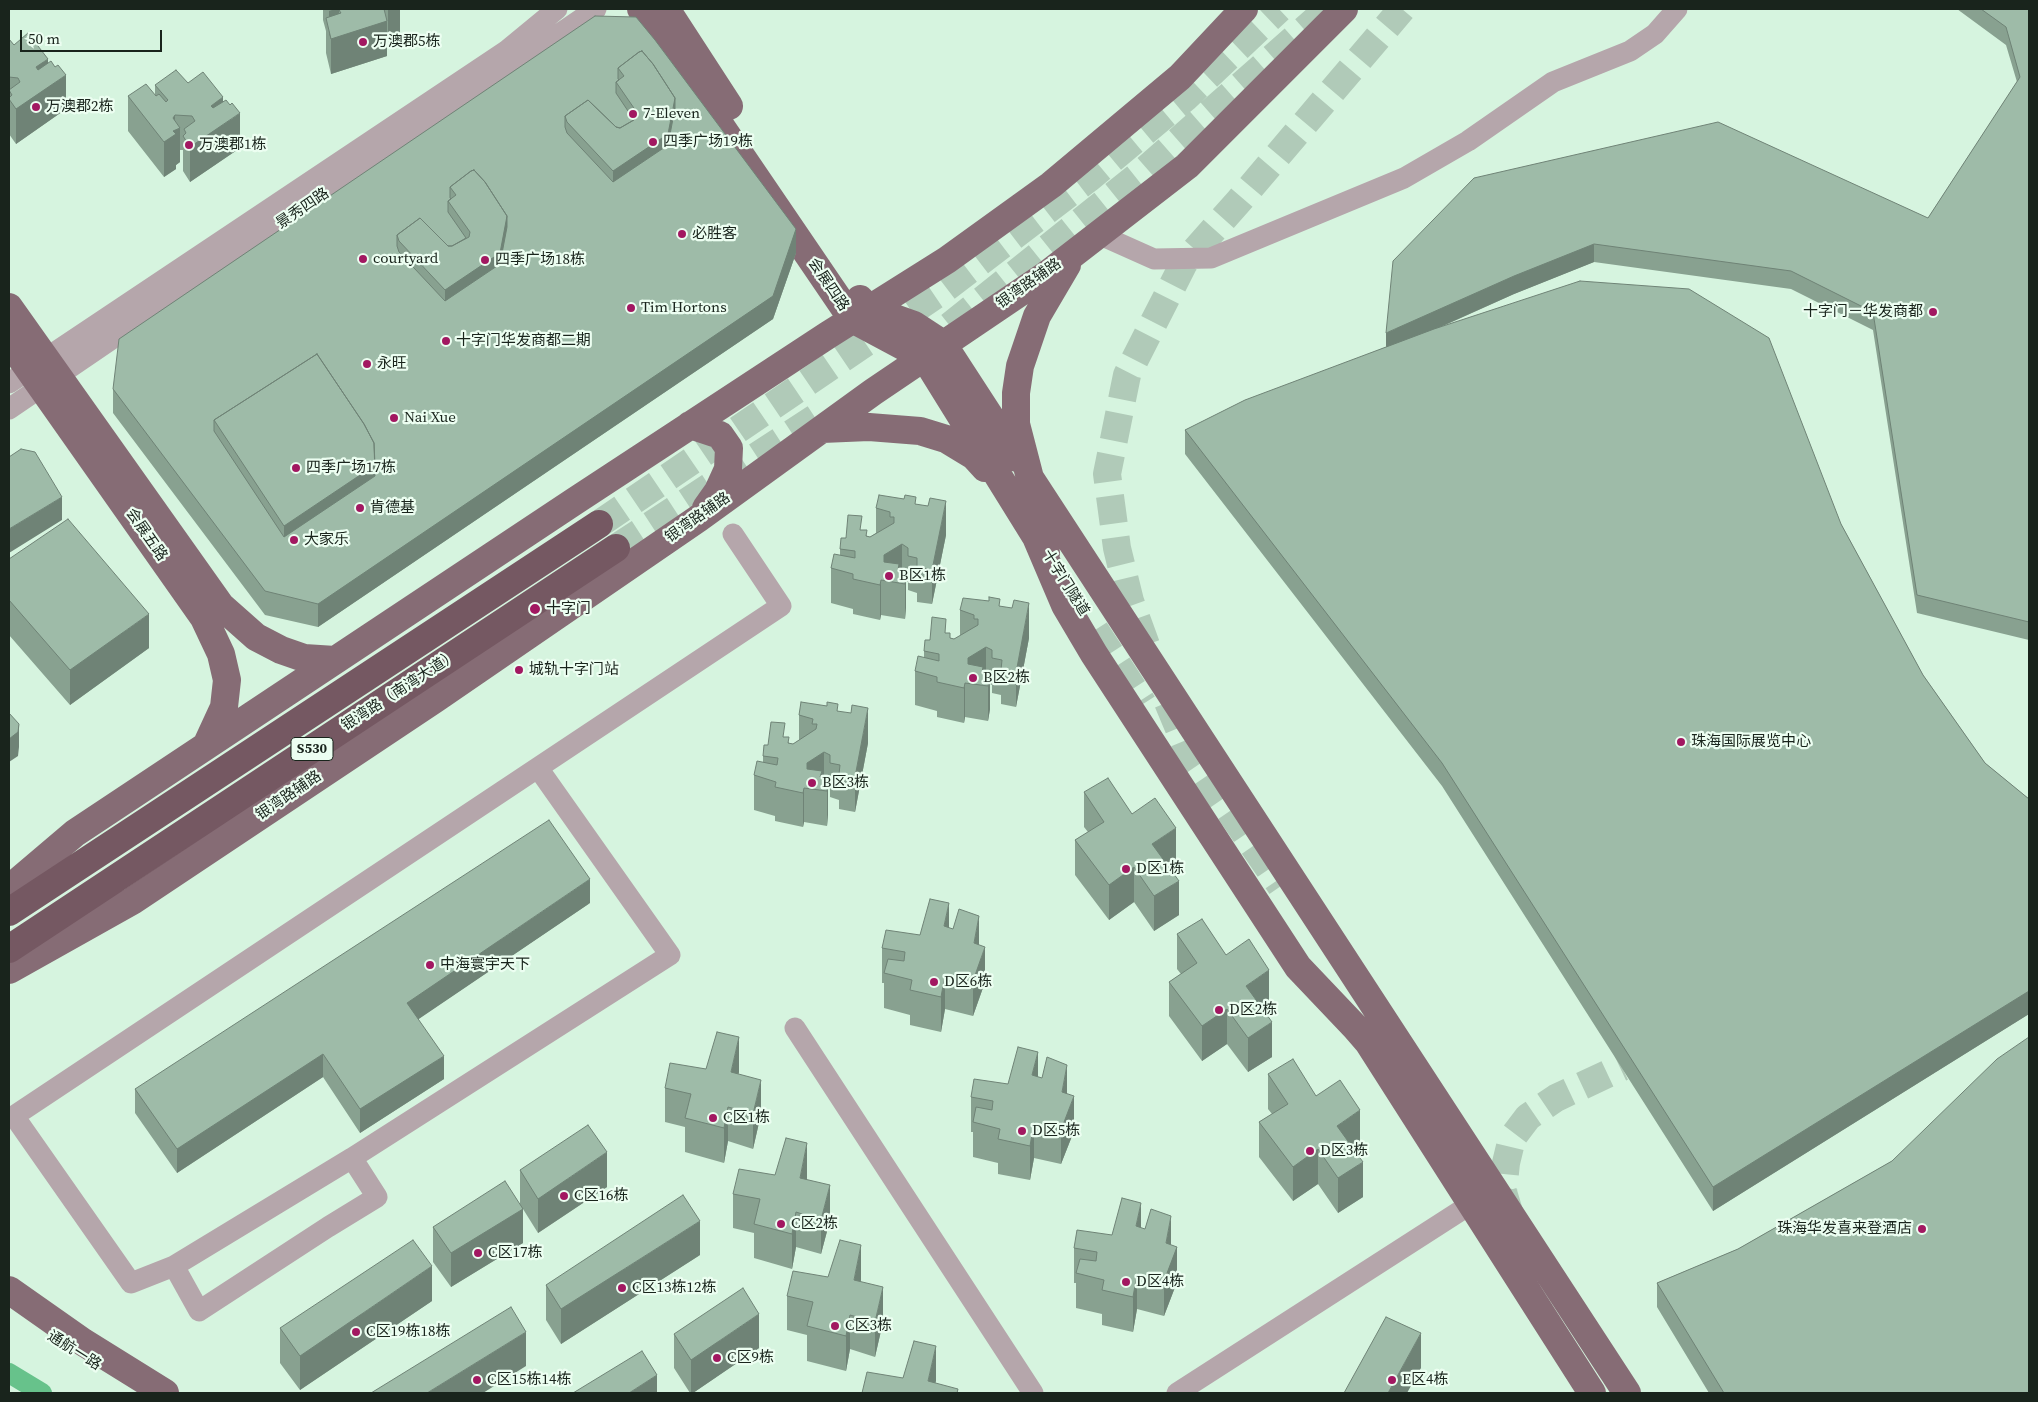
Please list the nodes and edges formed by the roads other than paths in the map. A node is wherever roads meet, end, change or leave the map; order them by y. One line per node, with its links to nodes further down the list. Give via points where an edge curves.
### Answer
1 (557, 9): 14 (street, 景秀四路, via 506,51)
2 (596, 9): 14 (street, 景秀四路)
3 (641, 9): 11 (main road, 会展四路)
4 (666, 9): 11 (main road, 会展四路)
5 (1244, 9): 11 (main road, via 1180,77 1051,186 947,260)
6 (1344, 9): 8 (main road, 银湾路辅路, via 1187,166)
7 (1677, 9): 8 (street, via 1654,34 1630,51 1553,82 1468,141 1404,178 1211,258 1154,259)
8 (1098, 234): 9 (main road, 银湾路辅路)
9 (1076, 251): 13 (main road, 银湾路辅路); 18 (main road, via 1037,316 1020,366 1016,424)
10 (9, 307): 14 (main road, 会展五路)
11 (860, 314): 13 (main road, via 914,324); 16 (main road)
12 (9, 341): 14 (main road, 会展五路)
13 (934, 351): 17 (main road, 银湾路辅路); 18 (main road); 19 (main road)
14 (37, 375): 15 (street, 景秀四路); 26 (main road, 会展五路, via 221,606 256,637 281,650 304,658); 27 (main road, 会展五路, via 204,618 227,680 224,707)
15 (9, 409)
16 (690, 425): 20 (main road, via 720,435 729,448 728,469 718,492); 26 (main road)
17 (822, 429): 19 (main road, via 869,427 920,431 946,440 974,456); 20 (main road, 银湾路辅路)
18 (1030, 478): 44 (main road)
19 (1002, 485): 23 (main road)
20 (699, 518): 32 (main road, 银湾路辅路, via 132,901)
21 (600, 524): 30 (highway, 银湾路（南湾大道） / S530)
22 (733, 534): 28 (street, via 781,606)
23 (1036, 537): 25 (main road, 十字门隧道); 35 (main road, via 1078,630 1298,967 1368,1042)
24 (616, 548): 31 (highway, 银湾路（南湾大道） / S530)
25 (1095, 630)
26 (335, 660): 27 (main road)
27 (206, 746): 29 (main road, via 75,833)
28 (538, 768): 34 (street, via 670,955); 36 (street, via 14,1116 132,1283)
29 (9, 889)
30 (9, 912)
31 (9, 949)
32 (9, 970)
33 (795, 1028): 41 (street)
34 (352, 1158): 36 (street); 36 (street, via 377,1197 199,1311)
35 (1471, 1204): 42 (street); 43 (main road)
36 (174, 1266)
37 (9, 1290): 40 (main road, via 83,1342)
38 (9, 1307): 39 (main road, 通航一路)
39 (140, 1393)
40 (165, 1393)
41 (1033, 1393)
42 (1177, 1393)
43 (1592, 1393)
44 (1627, 1393)

